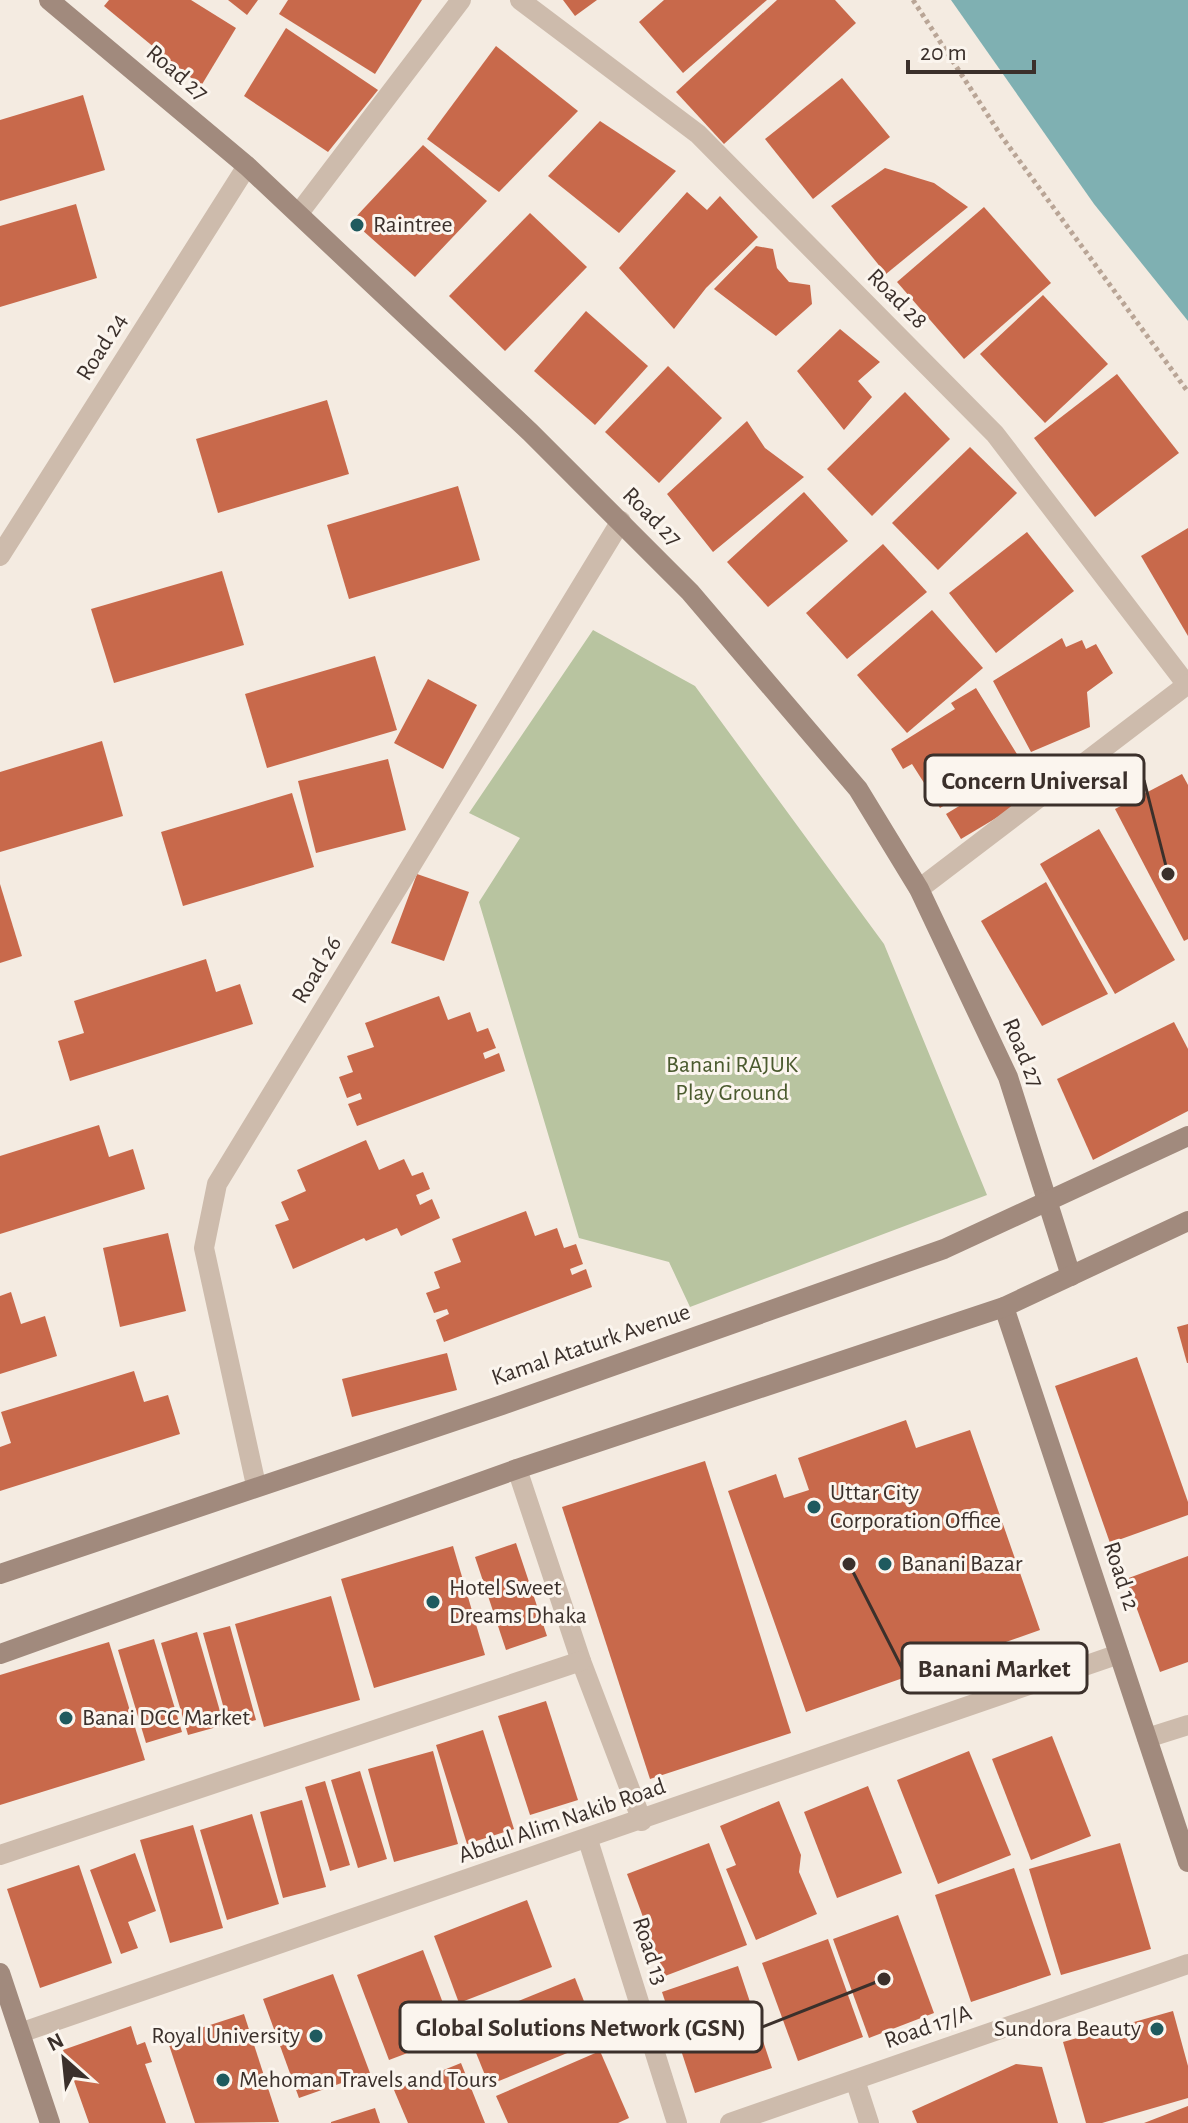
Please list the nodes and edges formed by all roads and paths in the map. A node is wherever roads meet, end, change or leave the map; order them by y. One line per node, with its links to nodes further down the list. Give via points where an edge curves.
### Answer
1 (461, 0): 6 (street)
2 (520, 0): 10 (street, Road 28, via 698,134 995,434)
3 (913, 0): 7 (path, via 1002,137)
4 (63, 4): 5 (main road, Road 27)
5 (247, 166): 6 (main road, Road 27); 9 (street, Road 24)
6 (299, 213): 8 (main road, Road 27)
7 (1188, 392)
8 (621, 521): 11 (main road, Road 27, via 690,592 858,789); 18 (street, Road 26, via 217,1184 204,1248)
9 (0, 556)
10 (1187, 685): 11 (street, Road 28)
11 (919, 889): 13 (main road, Road 27, via 1008,1077)
12 (1188, 1136): 13 (main road, Kamal Ataturk Avenue)
13 (1047, 1200): 15 (main road, Road 27); 18 (main road, Kamal Ataturk Avenue, via 944,1249 502,1405)
14 (1188, 1221): 15 (main road)
15 (1071, 1276): 16 (main road)
16 (1004, 1307): 17 (main road); 21 (main road, Road 12)
17 (517, 1469): 20 (main road); 22 (street)
18 (256, 1485): 19 (main road, Kamal Ataturk Avenue)
19 (0, 1574)
20 (0, 1654)
21 (1119, 1654): 24 (main road, Road 12); 25 (street, Abdul Alim Nakib Road)
22 (581, 1661): 25 (street); 27 (street)
23 (1188, 1725): 24 (street)
24 (1147, 1738): 28 (main road, Road 12)
25 (642, 1821): 26 (street, Abdul Alim Nakib Road)
26 (588, 1840): 31 (street, Abdul Alim Nakib Road); 34 (street, Road 13)
27 (0, 1855)
28 (1188, 1862)
29 (1188, 1964): 32 (street, Road 17/A)
30 (0, 1973): 31 (main road)
31 (20, 2033): 33 (main road)
32 (855, 2080): 35 (street, Road 17/A); 36 (street)
33 (50, 2123)
34 (677, 2123)
35 (730, 2123)
36 (869, 2123)

